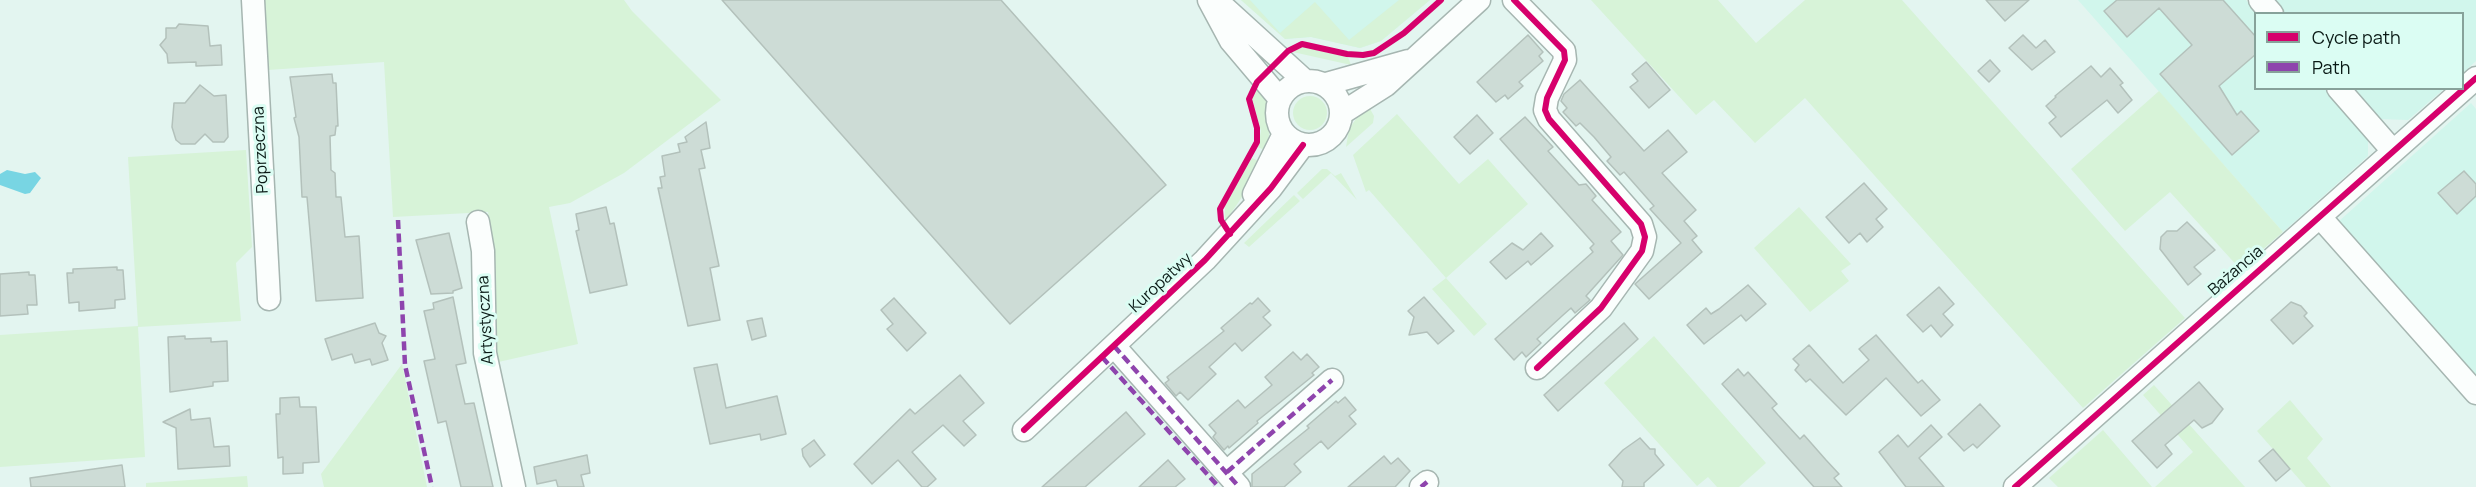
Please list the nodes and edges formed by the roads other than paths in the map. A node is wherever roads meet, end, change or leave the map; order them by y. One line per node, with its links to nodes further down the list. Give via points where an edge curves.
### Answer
1 (253, 0): 20 (street, Poprzeczna)
2 (1209, 0): 14 (street, via 1231,41)
3 (1216, 0): 10 (street)
4 (1479, 0): 8 (street)
5 (1514, 0): 22 (street, via 1564,51 1545,110 1549,119 1641,224 1645,237 1642,251 1601,308)
6 (2260, 0): 7 (street)
7 (2270, 12)
8 (1412, 60): 10 (street); 15 (street, via 1386,85)
9 (2476, 78): 11 (street, Bażancia)
10 (1315, 82): 14 (street, via 1294,84); 15 (street, via 1337,97)
11 (2464, 89)
12 (2340, 90): 17 (street)
13 (2462, 90): 17 (street, Bażancia)
14 (1280, 99): 16 (street, via 1277,117)
15 (1341, 113): 16 (street, via 1330,138 1312,145)
16 (1294, 140): 21 (street, Kuropatwy, via 1243,218 1205,260)
17 (2393, 151): 18 (street, Bażancia)
18 (2319, 217): 24 (street); 28 (street, Bażancia)
19 (478, 222): 27 (street, Artystyczna, via 483,250 485,353)
20 (269, 299)
21 (1108, 351): 25 (street, Kuropatwy); 26 (street, via 1217,484)
22 (1537, 368)
23 (1332, 380): 26 (street)
24 (2476, 393)
25 (1024, 430)
26 (1226, 482)
27 (514, 487)
28 (2015, 487)

